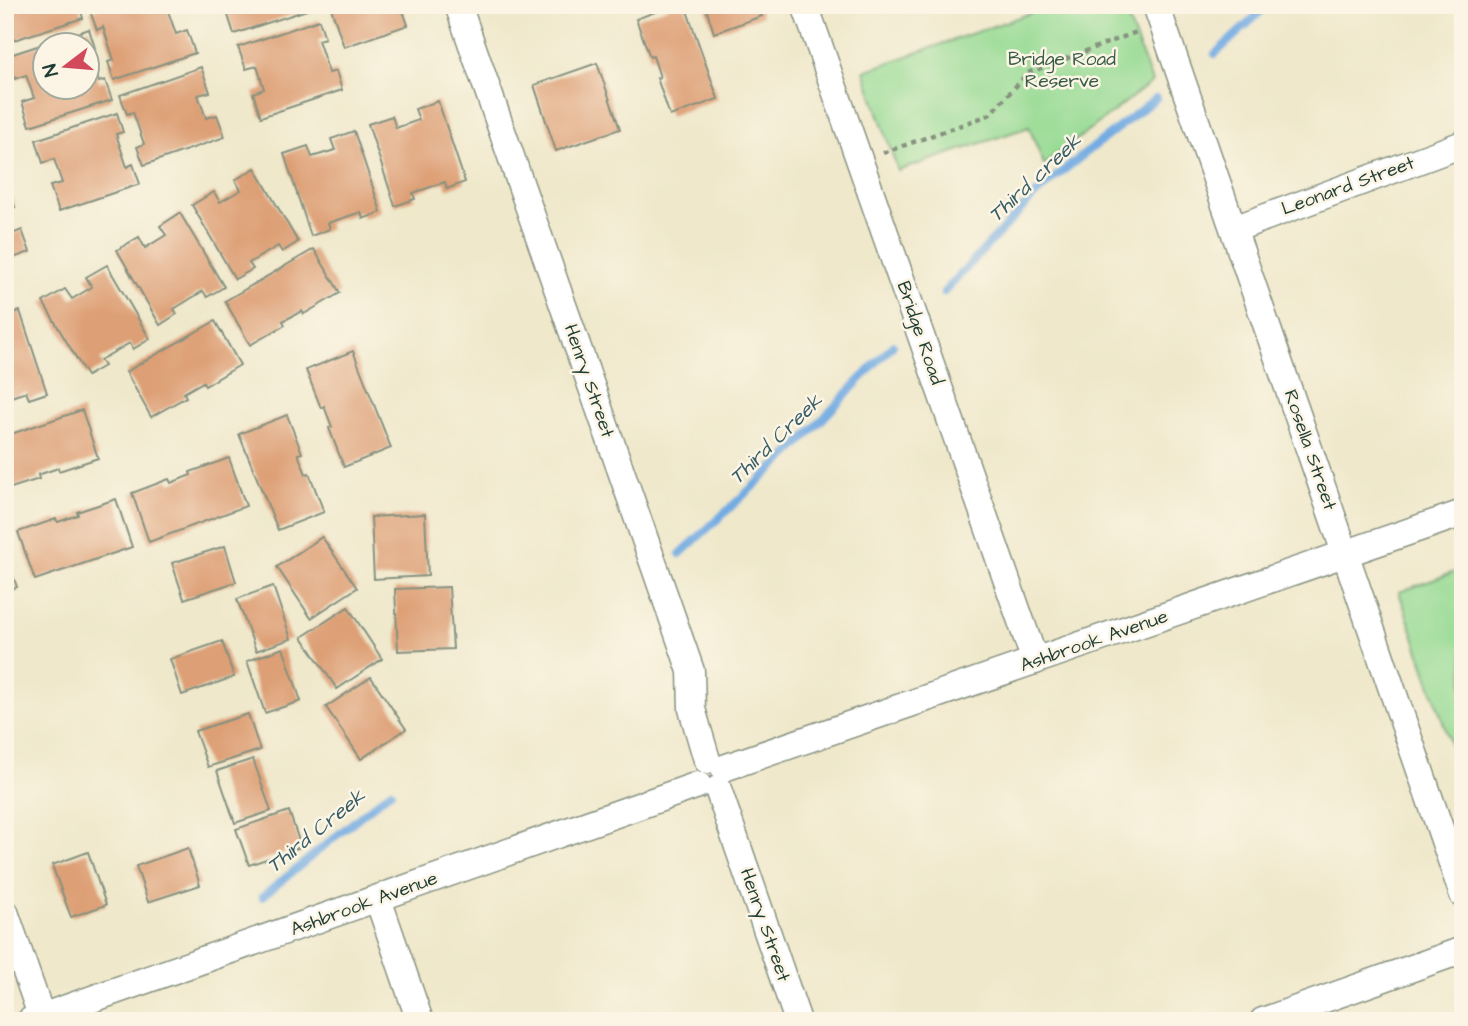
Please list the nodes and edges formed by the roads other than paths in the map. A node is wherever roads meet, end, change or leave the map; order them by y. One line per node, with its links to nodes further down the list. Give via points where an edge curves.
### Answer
1 (458, 5): 9 (street, Henry Street, via 691,671 692,709)
2 (805, 5): 8 (street, Bridge Road)
3 (1159, 14): 5 (street, Rosella Street)
4 (1463, 144): 5 (street, Leonard Street)
5 (1234, 229): 7 (street, Rosella Street)
6 (1463, 513): 7 (street, Ashbrook Avenue)
7 (1346, 554): 8 (street, Ashbrook Avenue); 10 (street, Rosella Street)
8 (1035, 662): 9 (street, Ashbrook Avenue)
9 (712, 776): 11 (street, Ashbrook Avenue); 16 (street, Henry Street)
10 (1463, 895)
11 (378, 899): 14 (street, Ashbrook Avenue); 15 (street)
12 (5, 912): 14 (street)
13 (1463, 950): 17 (street)
14 (38, 1019)
15 (420, 1021)
16 (798, 1021)
17 (1263, 1021)

